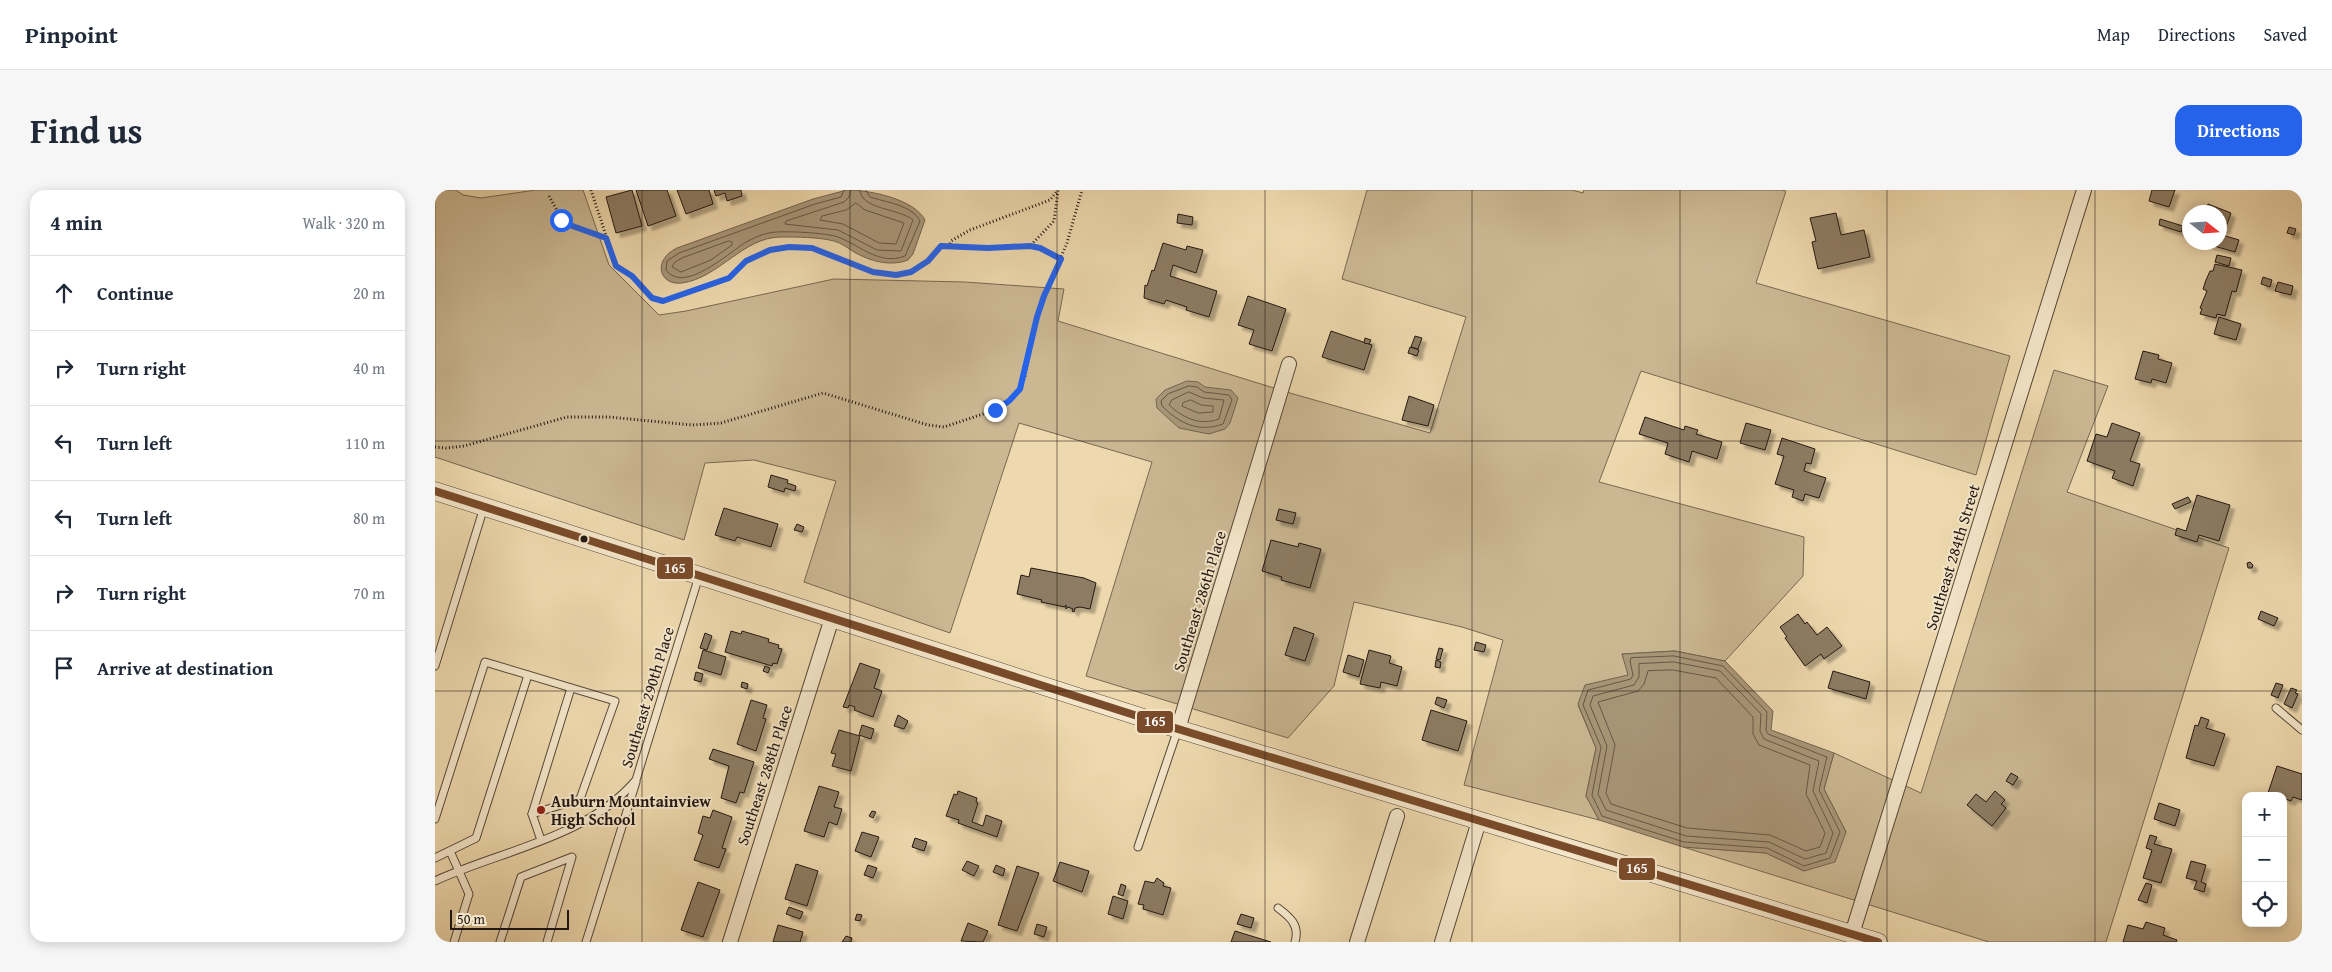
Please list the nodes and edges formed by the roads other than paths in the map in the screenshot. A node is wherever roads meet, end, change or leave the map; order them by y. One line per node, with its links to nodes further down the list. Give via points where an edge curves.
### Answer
1 (2084, 190): 25 (street, Southeast 284th Street)
2 (1289, 364): 11 (street, Southeast 286th Place)
3 (435, 491): 4 (street)
4 (485, 507): 5 (street); 7 (lane)
5 (699, 576): 6 (street); 13 (lane, Southeast 290th Place)
6 (832, 618): 11 (street); 30 (street, Southeast 288th Place)
7 (435, 666)
8 (528, 675): 9 (lane); 16 (lane, via 485,662); 20 (lane, via 476,838)
9 (571, 688): 14 (lane); 14 (lane, via 615,701 580,799)
10 (2276, 708): 12 (lane)
11 (1178, 729): 17 (street); 19 (lane, Southeast 286th Place)
12 (2302, 730)
13 (636, 780): 18 (lane, Southeast 290th Place, via 623,796 601,812); 29 (lane)
14 (532, 814): 18 (lane)
15 (1397, 816): 32 (street)
16 (435, 819)
17 (1479, 821): 25 (street); 33 (street)
18 (541, 840): 22 (lane, Southeast 290th Place)
19 (1138, 847)
20 (450, 851): 21 (lane); 22 (lane)
21 (435, 858)
22 (458, 871): 23 (lane, Southeast 290th Place); 26 (lane, via 469,894)
23 (435, 881)
24 (1278, 908): 31 (lane, via 1291,918 1296,927)
25 (1852, 934): 34 (street)
26 (454, 942)
27 (500, 942): 28 (lane, via 521,877 573,856)
28 (547, 942)
29 (586, 942)
30 (730, 942)
31 (1295, 942)
32 (1357, 942)
33 (1442, 942)
34 (1879, 942)

